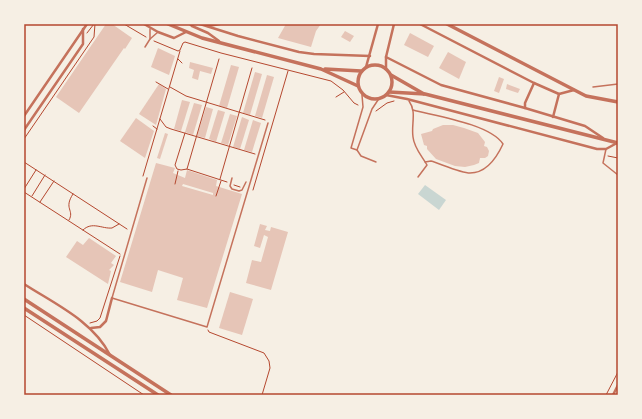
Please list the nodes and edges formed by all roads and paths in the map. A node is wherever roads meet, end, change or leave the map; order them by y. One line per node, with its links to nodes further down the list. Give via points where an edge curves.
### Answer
1 (87, 24): 15 (street)
2 (95, 24): 69 (path, via 94,37)
3 (124, 24): 18 (path)
4 (144, 24): 13 (street)
5 (168, 24): 17 (street)
6 (190, 24): 19 (street)
7 (200, 24): 14 (street)
8 (220, 24): 14 (street)
9 (378, 24): 22 (street)
10 (420, 24): 35 (street)
11 (448, 24): 41 (street)
12 (393, 25): 23 (street)
13 (150, 27): 16 (street); 18 (lane)
14 (207, 27): 22 (street, via 299,52)
15 (83, 29): 60 (street); 67 (street, via 83,44)
16 (158, 32): 17 (street, via 174,38); 18 (lane)
17 (186, 32): 19 (street)
18 (150, 39): 20 (lane); 21 (path)
19 (223, 44): 29 (street)
20 (145, 47)
21 (180, 50): 24 (path); 30 (path, via 185,42)
22 (370, 56): 27 (street)
23 (386, 57): 31 (street); 56 (street, via 441,85)
24 (177, 59): 26 (path); 37 (path)
25 (220, 59): 53 (path)
26 (182, 63)
27 (366, 67): 31 (street, via 382,66); 32 (street)
28 (252, 68): 59 (path)
29 (321, 69): 32 (street); 38 (street)
30 (288, 70): 42 (path, via 331,81); 63 (path)
31 (386, 70): 33 (street)
32 (361, 71): 38 (street)
33 (390, 75): 43 (street, via 392,84); 44 (street)
34 (156, 82): 40 (path)
35 (534, 83): 45 (street); 56 (street)
36 (618, 84): 39 (lane)
37 (170, 86): 40 (path); 53 (path, via 186,96)
38 (358, 86): 46 (street)
39 (593, 86)
40 (169, 89): 62 (path)
41 (574, 90): 45 (street); 52 (street, via 586,96)
42 (345, 92): 47 (path); 55 (path, via 354,103)
43 (388, 94): 44 (street); 48 (street); 49 (street)
44 (425, 94): 70 (street)
45 (559, 94): 61 (street)
46 (362, 95): 49 (street); 55 (lane)
47 (336, 98)
48 (407, 99): 51 (street); 54 (lane)
49 (378, 100): 57 (lane)
50 (395, 101): 57 (path, via 386,103 377,111)
51 (418, 102): 54 (lane); 73 (street, via 569,142)
52 (618, 102)
53 (207, 103): 59 (path); 82 (path)
54 (413, 106): 58 (lane)
55 (363, 107): 74 (lane, via 351,148)
56 (525, 108): 61 (street)
57 (372, 109): 74 (lane)
58 (413, 110): 81 (lane, via 412,138); 81 (lane, via 476,126 503,144 490,165 475,172 468,173 431,161)
59 (239, 112): 63 (path); 72 (path)
60 (24, 116)
61 (552, 117): 70 (street, via 586,126)
62 (160, 119): 66 (path); 68 (path, via 166,127)
63 (274, 122): 77 (path)
64 (268, 123): 75 (lane)
65 (153, 126): 66 (path)
66 (157, 129): 90 (path)
67 (24, 130)
68 (185, 133): 72 (path); 84 (path, via 175,165)
69 (24, 140)
70 (604, 140): 71 (street)
71 (618, 143): 73 (street)
72 (229, 146): 75 (path); 91 (path)
73 (606, 149): 76 (lane)
74 (357, 150): 80 (lane, via 361,156)
75 (259, 155): 77 (path); 98 (lane)
76 (605, 155): 78 (path); 86 (lane, via 602,163)
77 (264, 156): 98 (path, via 253,190)
78 (618, 158)
79 (24, 162): 83 (path)
80 (376, 162)
81 (425, 162): 87 (lane, via 427,165)
82 (187, 169): 84 (path); 91 (path)
83 (36, 170): 85 (path); 97 (path)
84 (178, 170): 94 (path)
85 (45, 175): 92 (path); 102 (path)
86 (618, 175)
87 (418, 177)
88 (147, 178): 109 (lane)
89 (232, 178): 95 (lane)
90 (142, 179)
91 (220, 180): 95 (path); 101 (path)
92 (54, 181): 100 (path); 103 (path)
93 (246, 182): 96 (lane)
94 (175, 184)
95 (231, 184): 96 (path); 96 (lane, via 232,189 239,191)
96 (243, 188)
97 (24, 189)
98 (248, 189): 114 (lane)
99 (24, 192): 102 (path)
100 (73, 194): 104 (path, via 68,202 71,213); 105 (path)
101 (216, 196)
102 (31, 197): 103 (path)
103 (40, 202): 104 (path)
104 (68, 221): 107 (path)
105 (119, 223): 106 (path); 107 (path, via 112,228 91,226)
106 (128, 229)
107 (83, 230): 113 (path, via 120,254 100,318 94,323)
108 (24, 284): 115 (street)
109 (112, 298): 114 (lane); 115 (street, via 106,321 100,327)
110 (24, 299): 116 (street)
111 (24, 308): 120 (street)
112 (24, 315): 119 (path)
113 (87, 321)
114 (207, 327): 122 (path, via 209,332 264,353 270,368)
115 (91, 328): 116 (street, via 105,344)
116 (110, 355): 121 (street)
117 (618, 372): 123 (path)
118 (618, 385): 124 (street)
119 (144, 395)
120 (158, 395)
121 (171, 395)
122 (262, 395)
123 (606, 395)
124 (613, 395)

